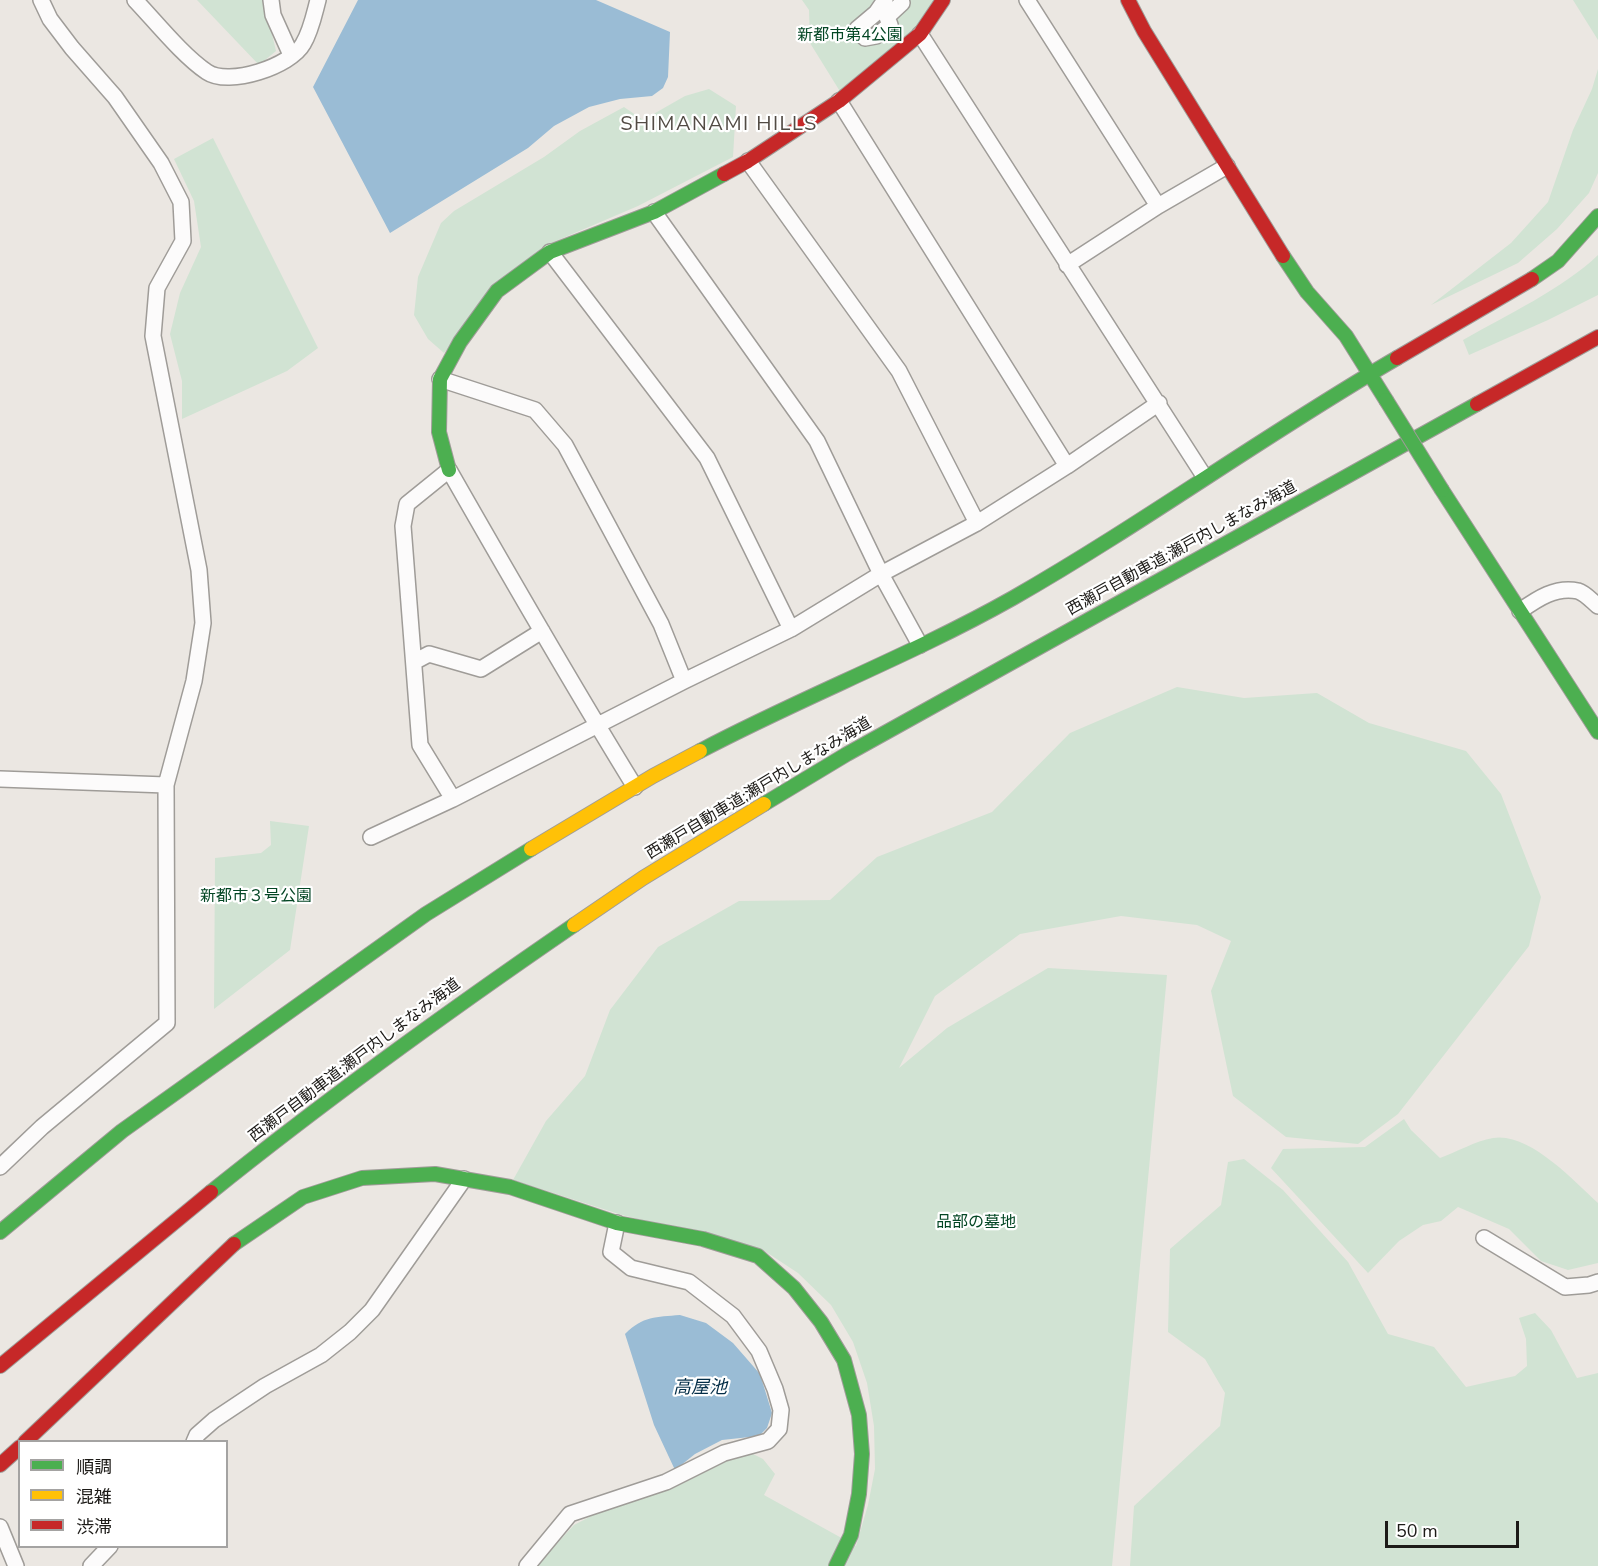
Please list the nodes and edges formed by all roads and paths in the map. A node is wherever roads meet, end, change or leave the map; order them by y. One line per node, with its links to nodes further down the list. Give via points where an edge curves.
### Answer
1 (41, 0): 39 (street, via 50,19 115,97 161,163 181,202 183,241 157,288 153,336 199,570 203,624 194,681)
2 (135, 0): 11 (street, via 209,74 264,72)
3 (272, 0): 11 (street, via 273,15)
4 (318, 0): 11 (street, via 302,46)
5 (885, 0): 9 (street, via 857,29 865,38 876,36 890,25 887,17)
6 (943, 0): 10 (main road)
7 (1027, 0): 15 (street)
8 (1128, 0): 14 (main road)
9 (902, 3)
10 (920, 34): 12 (main road); 19 (street)
11 (291, 55)
12 (839, 101): 13 (main road); 24 (street)
13 (748, 161): 16 (main road); 27 (street, via 899,371)
14 (1227, 166): 15 (street); 21 (main road, via 1307,292 1346,336)
15 (1158, 206): 19 (street)
16 (654, 212): 18 (main road); 28 (street, via 817,441)
17 (1598, 216): 21 (main road, via 1558,261 1519,288)
18 (550, 252): 22 (main road, via 497,291 460,342); 31 (street, via 707,458)
19 (1067, 265): 23 (street)
20 (1598, 337): 49 (main road, 西瀬戸自動車道;瀬戸内しまなみ海道, via 847,754 643,878 465,999 278,1138)
21 (1370, 373): 26 (main road); 30 (main road, bridge)
22 (440, 379): 25 (main road, via 439,432); 35 (street, via 535,410 565,445 662,624)
23 (1159, 404): 24 (street); 26 (street)
24 (1068, 466): 27 (street)
25 (449, 470): 32 (street); 34 (street, via 407,504 404,526)
26 (1204, 476): 33 (main road, via 1012,598)
27 (977, 523): 28 (street)
28 (881, 574): 31 (street); 33 (street)
29 (1598, 606): 30 (street, via 1580,591 1557,590)
30 (1520, 611): 37 (main road)
31 (791, 629): 35 (street)
32 (542, 632): 34 (street, via 481,669 429,654); 36 (street)
33 (920, 645): 40 (main road, via 736,732)
34 (414, 662): 41 (street, via 420,744)
35 (684, 681): 36 (street)
36 (597, 726): 40 (street); 41 (street)
37 (1598, 732)
38 (0, 779): 39 (street)
39 (166, 785): 43 (street, via 167,1023)
40 (635, 787): 46 (main road, via 426,914 122,1131)
41 (453, 799): 42 (street)
42 (371, 837)
43 (0, 1167)
44 (464, 1179): 45 (main road, via 510,1187); 50 (main road, via 435,1174 363,1178 303,1197 238,1240); 51 (street, via 372,1310 350,1332 321,1355 214,1420)
45 (617, 1223): 58 (street, via 611,1252 631,1268 688,1282 733,1316 759,1351 775,1389 781,1410 779,1429 768,1441 723,1453 666,1482 570,1514); 59 (main road, via 703,1239 758,1257 794,1288 821,1322 844,1360 859,1415 862,1454 851,1535)
46 (0, 1232)
47 (1484, 1238): 48 (street, via 1564,1287)
48 (1598, 1282)
49 (0, 1366)
50 (27, 1440)
51 (195, 1440)
52 (18, 1449): 53 (main road)
53 (0, 1465)
54 (0, 1527): 56 (street)
55 (108, 1548): 57 (street)
56 (16, 1566)
57 (90, 1566)
58 (527, 1566)
59 (836, 1566)

